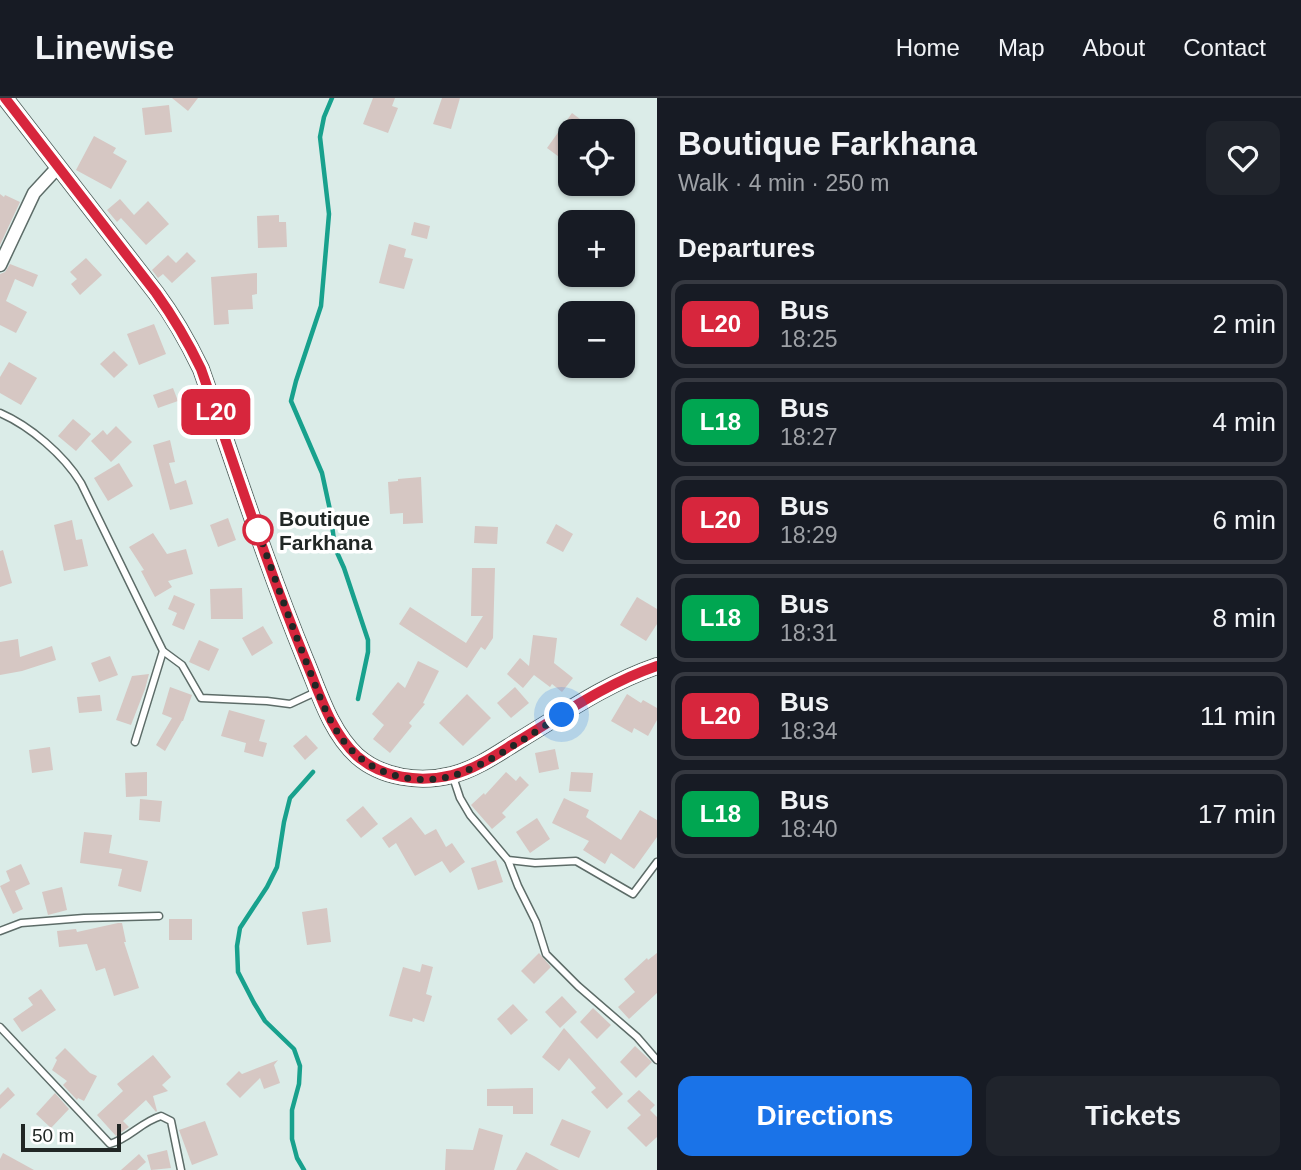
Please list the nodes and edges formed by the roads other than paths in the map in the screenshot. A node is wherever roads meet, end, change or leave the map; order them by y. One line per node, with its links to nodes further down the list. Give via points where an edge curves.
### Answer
1 (2, 99): 2 (street)
2 (58, 167): 3 (street, via 34,193); 7 (street, via 188,340)
3 (0, 265)
4 (0, 414): 5 (lane, via 29,430 71,467)
5 (163, 651): 7 (lane, via 182,665 201,698 290,705); 8 (lane)
6 (657, 666): 9 (street, via 608,687 483,763)
7 (318, 691): 9 (street, via 341,737 379,770 403,778)
8 (135, 742)
9 (453, 775): 10 (lane, via 470,814)
10 (508, 860): 11 (lane, via 576,861 632,894); 15 (lane, via 546,954)
11 (657, 862)
12 (159, 916): 13 (lane, via 22,923)
13 (0, 931)
14 (0, 1027): 16 (lane, via 110,1144 149,1119 161,1116 171,1121)
15 (657, 1060)
16 (181, 1170)

